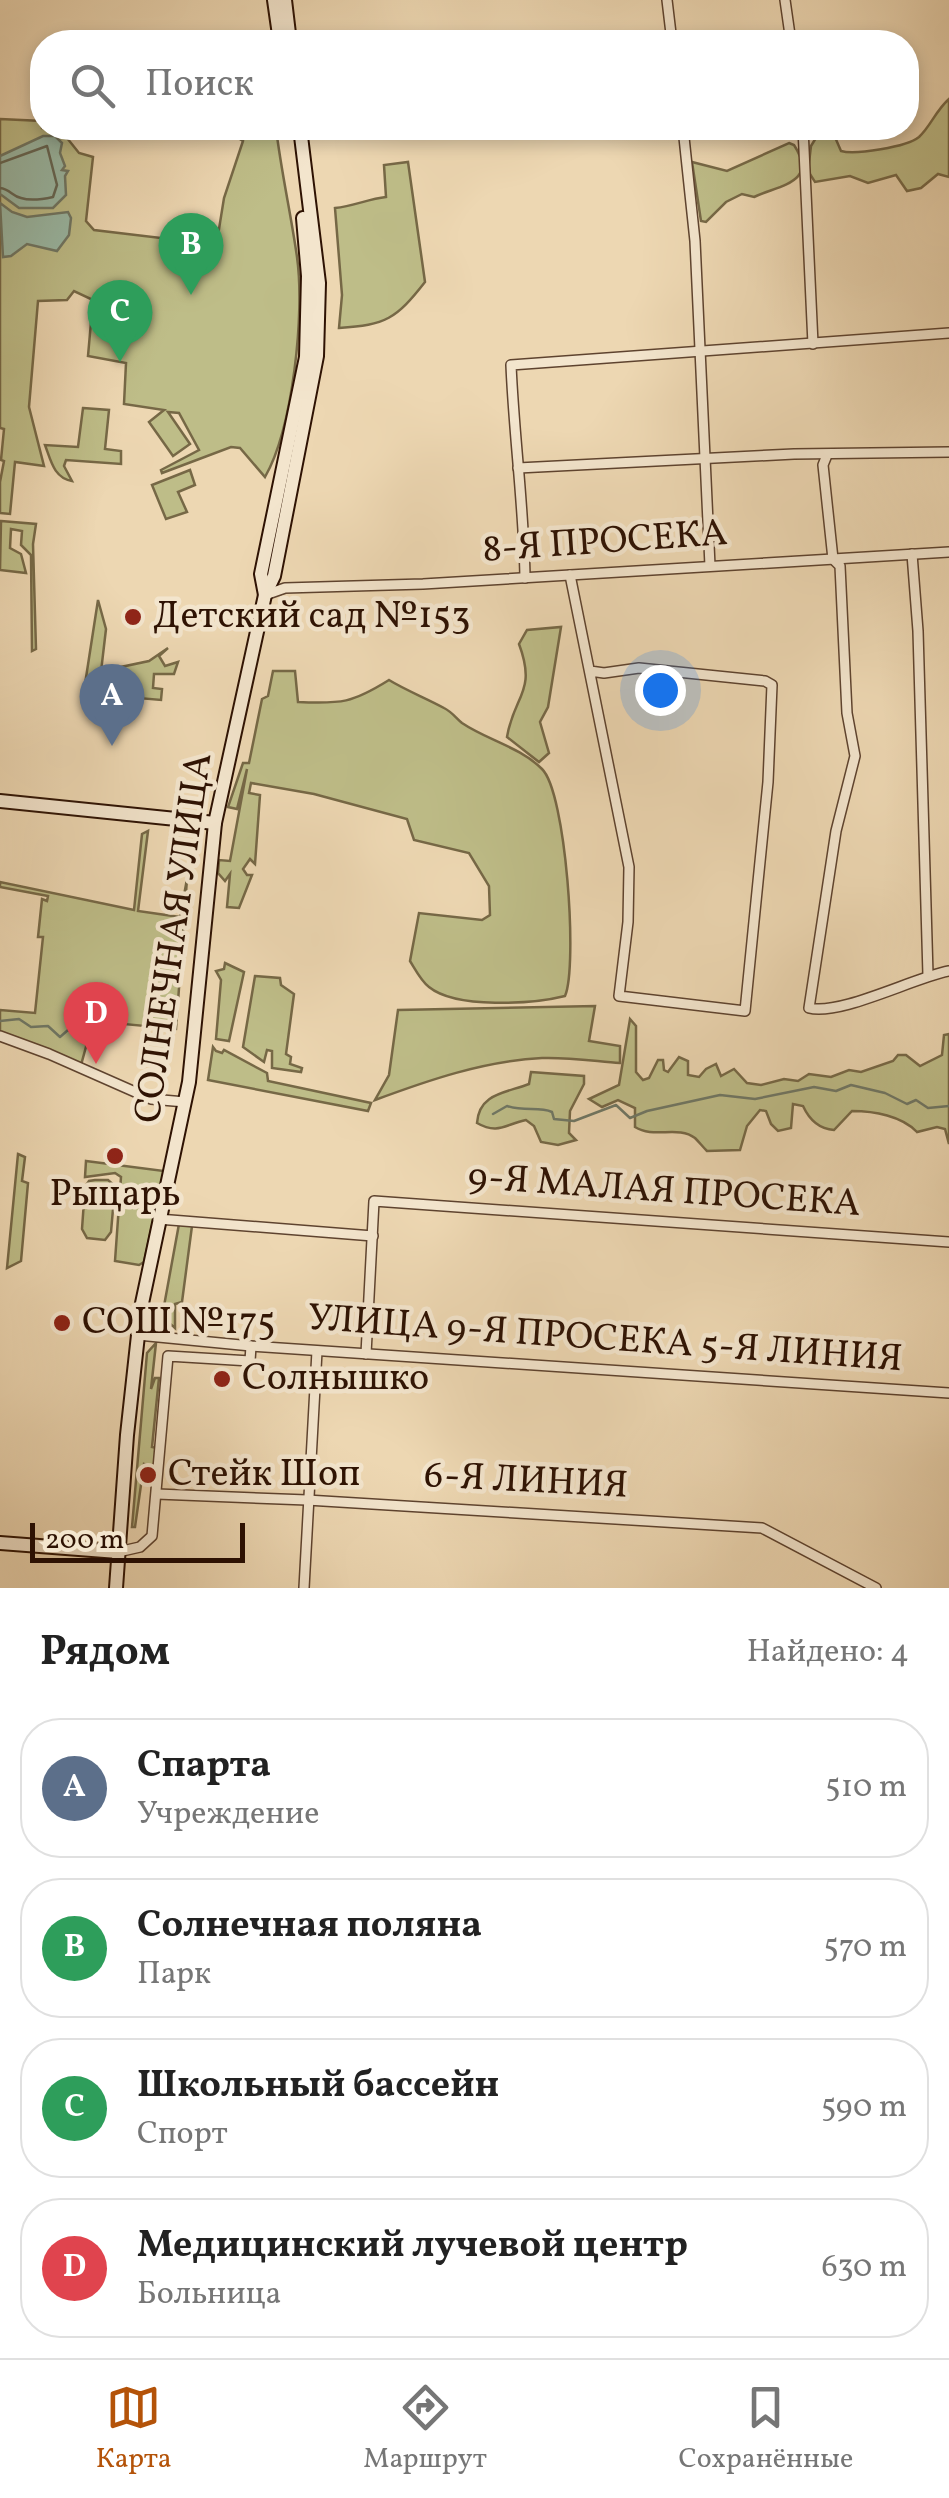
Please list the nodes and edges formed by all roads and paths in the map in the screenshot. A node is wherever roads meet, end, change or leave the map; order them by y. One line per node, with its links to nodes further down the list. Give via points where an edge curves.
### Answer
1 (274, 0): 5 (main road)
2 (284, 0): 6 (main road)
3 (667, 0): 7 (street)
4 (785, 0): 8 (street)
5 (278, 30)
6 (288, 30)
7 (671, 30)
8 (789, 30)
9 (293, 140): 26 (main road, СОЛНЕЧНАЯ УЛИЦА, via 308,276 306,357 260,574)
10 (301, 140): 26 (main road, СОЛНЕЧНАЯ УЛИЦА, via 319,283 316,356)
11 (684, 140): 15 (street)
12 (804, 140): 14 (street)
13 (949, 333): 14 (street)
14 (813, 344): 15 (street)
15 (701, 351): 18 (street); 19 (street, via 511,365)
16 (949, 452): 17 (street)
17 (826, 455): 18 (street); 22 (street)
18 (704, 458): 19 (street); 23 (street)
19 (518, 468): 25 (street)
20 (949, 552): 21 (street, 8-Я ПРОСЕКА)
21 (912, 554): 22 (street, 8-Я ПРОСЕКА); 31 (street)
22 (833, 559): 23 (street, 8-Я ПРОСЕКА); 31 (street, via 840,566 854,756 810,1008 838,1007)
23 (710, 566): 24 (street, 8-Я ПРОСЕКА)
24 (570, 574): 25 (street, 8-Я ПРОСЕКА); 27 (street)
25 (525, 578): 26 (street, 8-Я ПРОСЕКА, via 286,588)
26 (265, 595): 29 (main road, СОЛНЕЧНАЯ УЛИЦА)
27 (590, 671): 27 (street, via 630,867 618,996 744,1011 772,685 639,668)
28 (0, 801): 29 (main road)
29 (215, 822): 33 (main road, СОЛНЕЧНАЯ УЛИЦА)
30 (949, 971): 31 (street)
31 (928, 975)
32 (0, 1036): 33 (street, via 151,1099)
33 (185, 1102): 34 (main road, СОЛНЕЧНАЯ УЛИЦА)
34 (158, 1220): 35 (street); 37 (main road, СОЛНЕЧНАЯ УЛИЦА)
35 (373, 1236): 36 (street, 9-Я МАЛАЯ ПРОСЕКА, via 374,1201); 41 (street)
36 (949, 1242)
37 (138, 1334): 38 (street, УЛИЦА 9-Я ПРОСЕКА 5-Я ЛИНИЯ); 47 (main road, СОЛНЕЧНАЯ УЛИЦА)
38 (203, 1342): 39 (street, УЛИЦА 9-Я ПРОСЕКА 5-Я ЛИНИЯ); 42 (street)
39 (251, 1346): 40 (street, УЛИЦА 9-Я ПРОСЕКА 5-Я ЛИНИЯ); 42 (street, via 250,1361)
40 (316, 1351): 41 (street, УЛИЦА 9-Я ПРОСЕКА 5-Я ЛИНИЯ); 45 (street)
41 (366, 1354): 43 (street, УЛИЦА 9-Я ПРОСЕКА 5-Я ЛИНИЯ)
42 (203, 1358): 44 (street, via 168,1356)
43 (949, 1393)
44 (157, 1494): 45 (street, 6-Я ЛИНИЯ); 47 (street, via 152,1536 134,1550)
45 (307, 1500): 49 (street); 50 (street, 6-Я ЛИНИЯ, via 762,1528)
46 (0, 1544): 47 (main road)
47 (118, 1552): 48 (main road, СОЛНЕЧНАЯ УЛИЦА)
48 (116, 1588)
49 (304, 1588)
50 (876, 1588)

